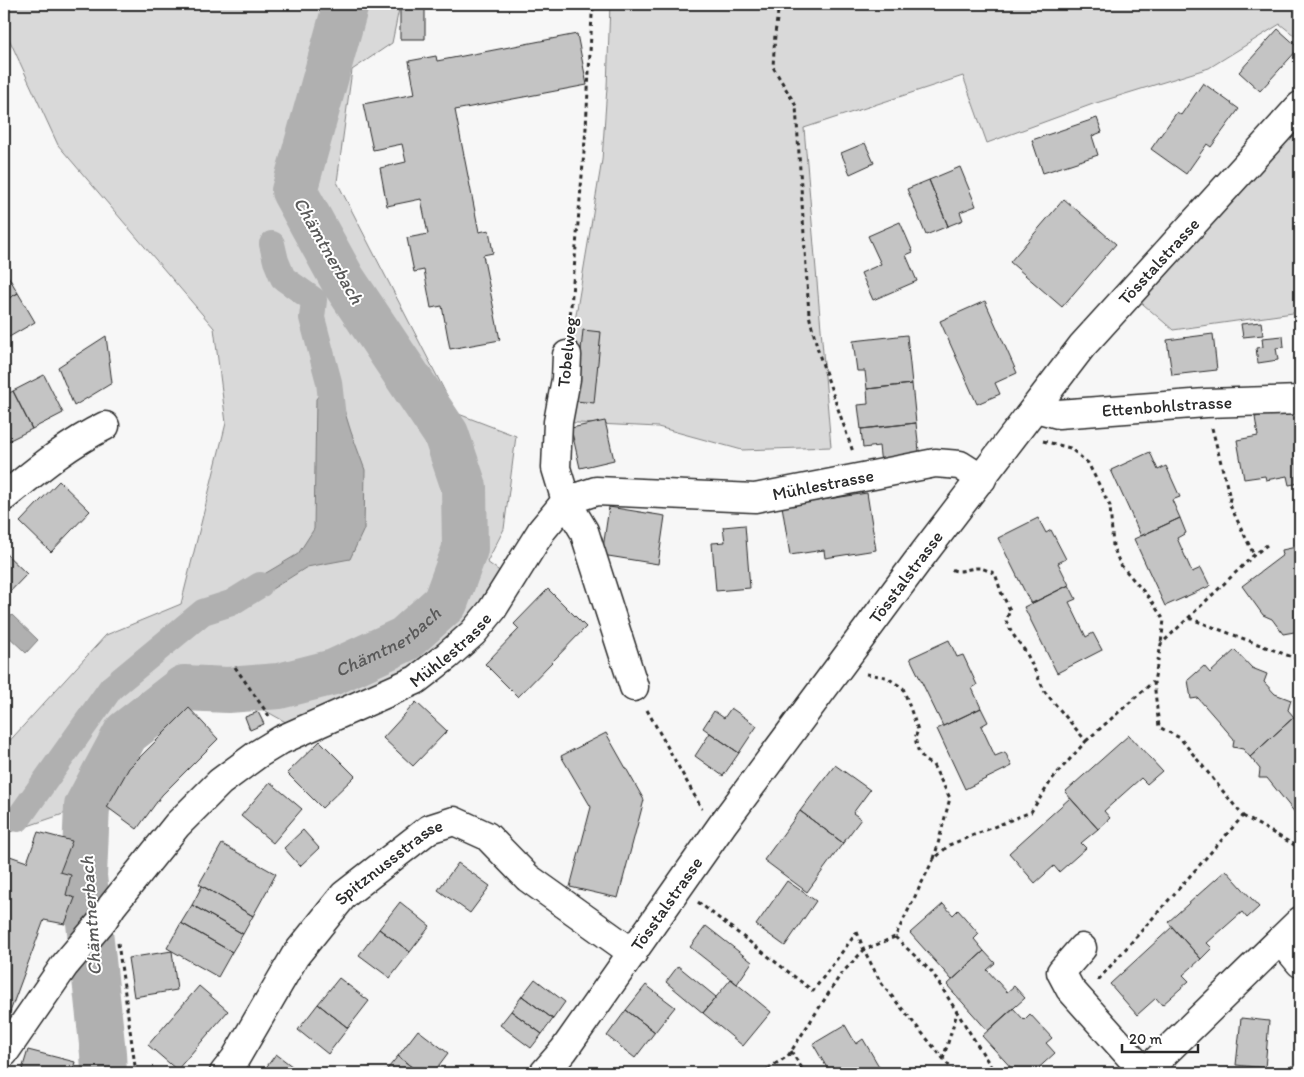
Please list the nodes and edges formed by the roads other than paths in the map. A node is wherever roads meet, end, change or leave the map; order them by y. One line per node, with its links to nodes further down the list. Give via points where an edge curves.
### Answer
1 (1300, 106): 4 (street, Tösstalstrasse, via 1082,346)
2 (567, 355): 8 (street, Tobelweg, via 556,468)
3 (1300, 400): 4 (street, Ettenbohlstrasse, via 1058,414)
4 (1036, 408): 6 (street, Tösstalstrasse)
5 (105, 426): 7 (street, via 82,437)
6 (982, 478): 8 (street, Mühlestrasse, via 960,464 935,463 755,498 596,491); 13 (street, Tösstalstrasse, via 722,825)
7 (4, 497)
8 (566, 501): 9 (street, Tobelweg, via 584,531); 15 (street, Mühlestrasse, via 542,530 492,610 473,633 447,656 416,680 294,734 258,754 220,782 177,825 53,981)
9 (634, 687)
10 (1300, 921): 11 (street)
11 (1280, 940): 14 (street); 18 (street)
12 (1082, 948): 18 (street, via 1061,972 1070,989)
13 (633, 953): 16 (street, Spitznussstrasse, via 528,878 487,836 454,821 428,829 344,895 295,956); 17 (street, Tösstalstrasse)
14 (1300, 963)
15 (4, 1053)
16 (224, 1073)
17 (544, 1073)
18 (1144, 1073)

